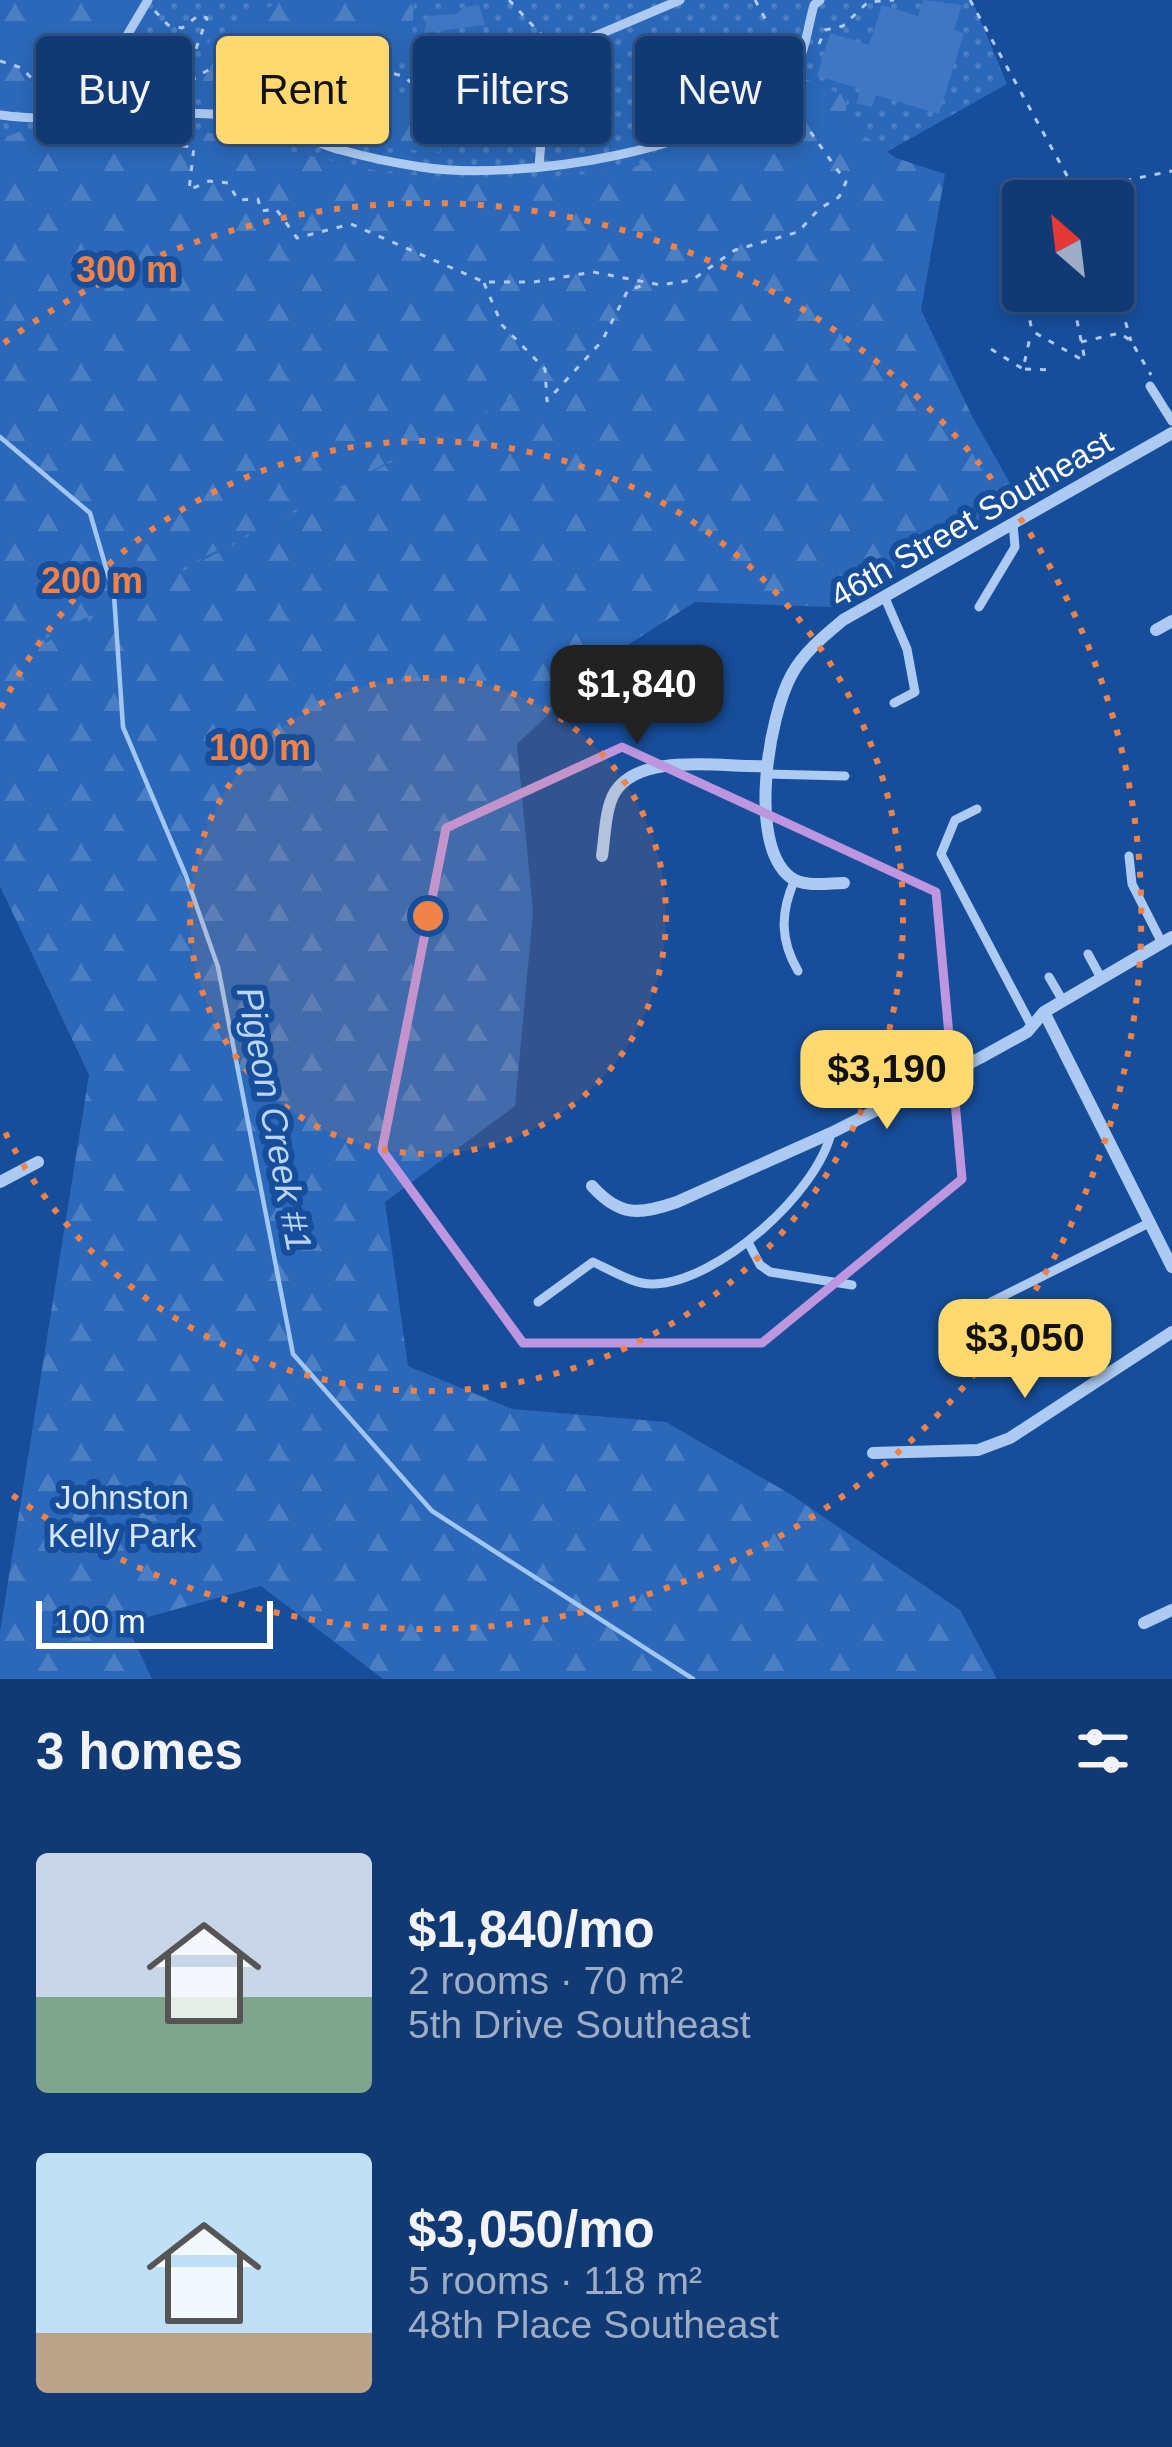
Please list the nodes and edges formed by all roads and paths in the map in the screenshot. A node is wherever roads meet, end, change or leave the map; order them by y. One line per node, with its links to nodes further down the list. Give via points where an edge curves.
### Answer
1 (680, 0): 11 (lane)
2 (754, 0): 8 (path)
3 (894, 0): 13 (path, via 868,2 843,26 825,30)
4 (970, 0): 26 (path)
5 (147, 1): 9 (lane); 16 (path, via 167,25 206,18 189,82 227,60 302,59 361,65)
6 (514, 1): 10 (path)
7 (817, 2): 12 (lane)
8 (767, 22)
9 (125, 36)
10 (546, 36)
11 (595, 36)
12 (803, 47)
13 (814, 56)
14 (0, 61): 15 (path)
15 (36, 81)
16 (413, 84)
17 (0, 115): 19 (lane)
18 (192, 116): 24 (lane, via 255,119 340,150 424,168)
19 (36, 120)
20 (803, 121): 29 (path, via 846,182 839,197 798,232 734,250 692,280)
21 (165, 144): 28 (path, via 194,147 189,190 228,183 238,200 258,199 260,212 276,209 297,238 351,224)
22 (541, 144): 24 (lane)
23 (659, 144): 24 (lane)
24 (539, 167)
25 (1172, 171): 27 (path)
26 (1072, 180)
27 (1122, 180)
28 (484, 282): 29 (path, via 593,272); 29 (path, via 502,326 545,369 547,401 602,341 628,290)
29 (646, 284)
30 (1028, 312): 33 (path)
31 (1075, 312): 35 (path)
32 (1123, 312): 34 (path)
33 (1032, 331): 35 (path, via 1086,362); 37 (path)
34 (1131, 341): 35 (path, via 1120,333); 39 (path)
35 (1082, 343)
36 (991, 349): 37 (path)
37 (1023, 369): 38 (path)
38 (1051, 370)
39 (1152, 384): 40 (lane)
40 (1172, 421)
41 (1172, 433): 42 (street, 46th Street Southeast)
42 (1013, 523): 43 (street, 46th Street Southeast); 44 (lane, via 1015,547)
43 (885, 598): 47 (lane, via 915,692); 48 (street, 46th Street Southeast, via 830,631 791,674)
44 (979, 607)
45 (1172, 621): 46 (street)
46 (1156, 630)
47 (894, 703)
48 (766, 770): 49 (lane); 51 (street, via 642,771 612,795); 53 (street, 46th Street Southeast, via 769,833 776,859)
49 (845, 776)
50 (976, 809): 62 (lane, via 956,820 940,854)
51 (602, 856)
52 (1129, 856): 55 (lane, via 1132,884)
53 (795, 879): 54 (street); 57 (lane, via 783,926)
54 (844, 883)
55 (1167, 940): 59 (street)
56 (1088, 954): 59 (lane)
57 (798, 971)
58 (1049, 977): 60 (lane)
59 (1101, 978): 60 (street)
60 (1063, 1001): 61 (street)
61 (1044, 1012): 62 (street); 67 (street)
62 (1031, 1025): 63 (street)
63 (831, 1132): 66 (street, via 655,1210 621,1210); 68 (lane, via 818,1165)
64 (38, 1162): 65 (street)
65 (0, 1182)
66 (592, 1186)
67 (1150, 1222): 69 (street); 72 (lane)
68 (748, 1242): 70 (lane, via 770,1272); 71 (lane, via 673,1282 648,1285 593,1262)
69 (1171, 1258)
70 (852, 1285)
71 (538, 1302)
72 (989, 1303)
73 (1172, 1332): 74 (street, via 1010,1438 978,1450)
74 (873, 1454)
75 (1172, 1610): 76 (street)
76 (1144, 1623)

